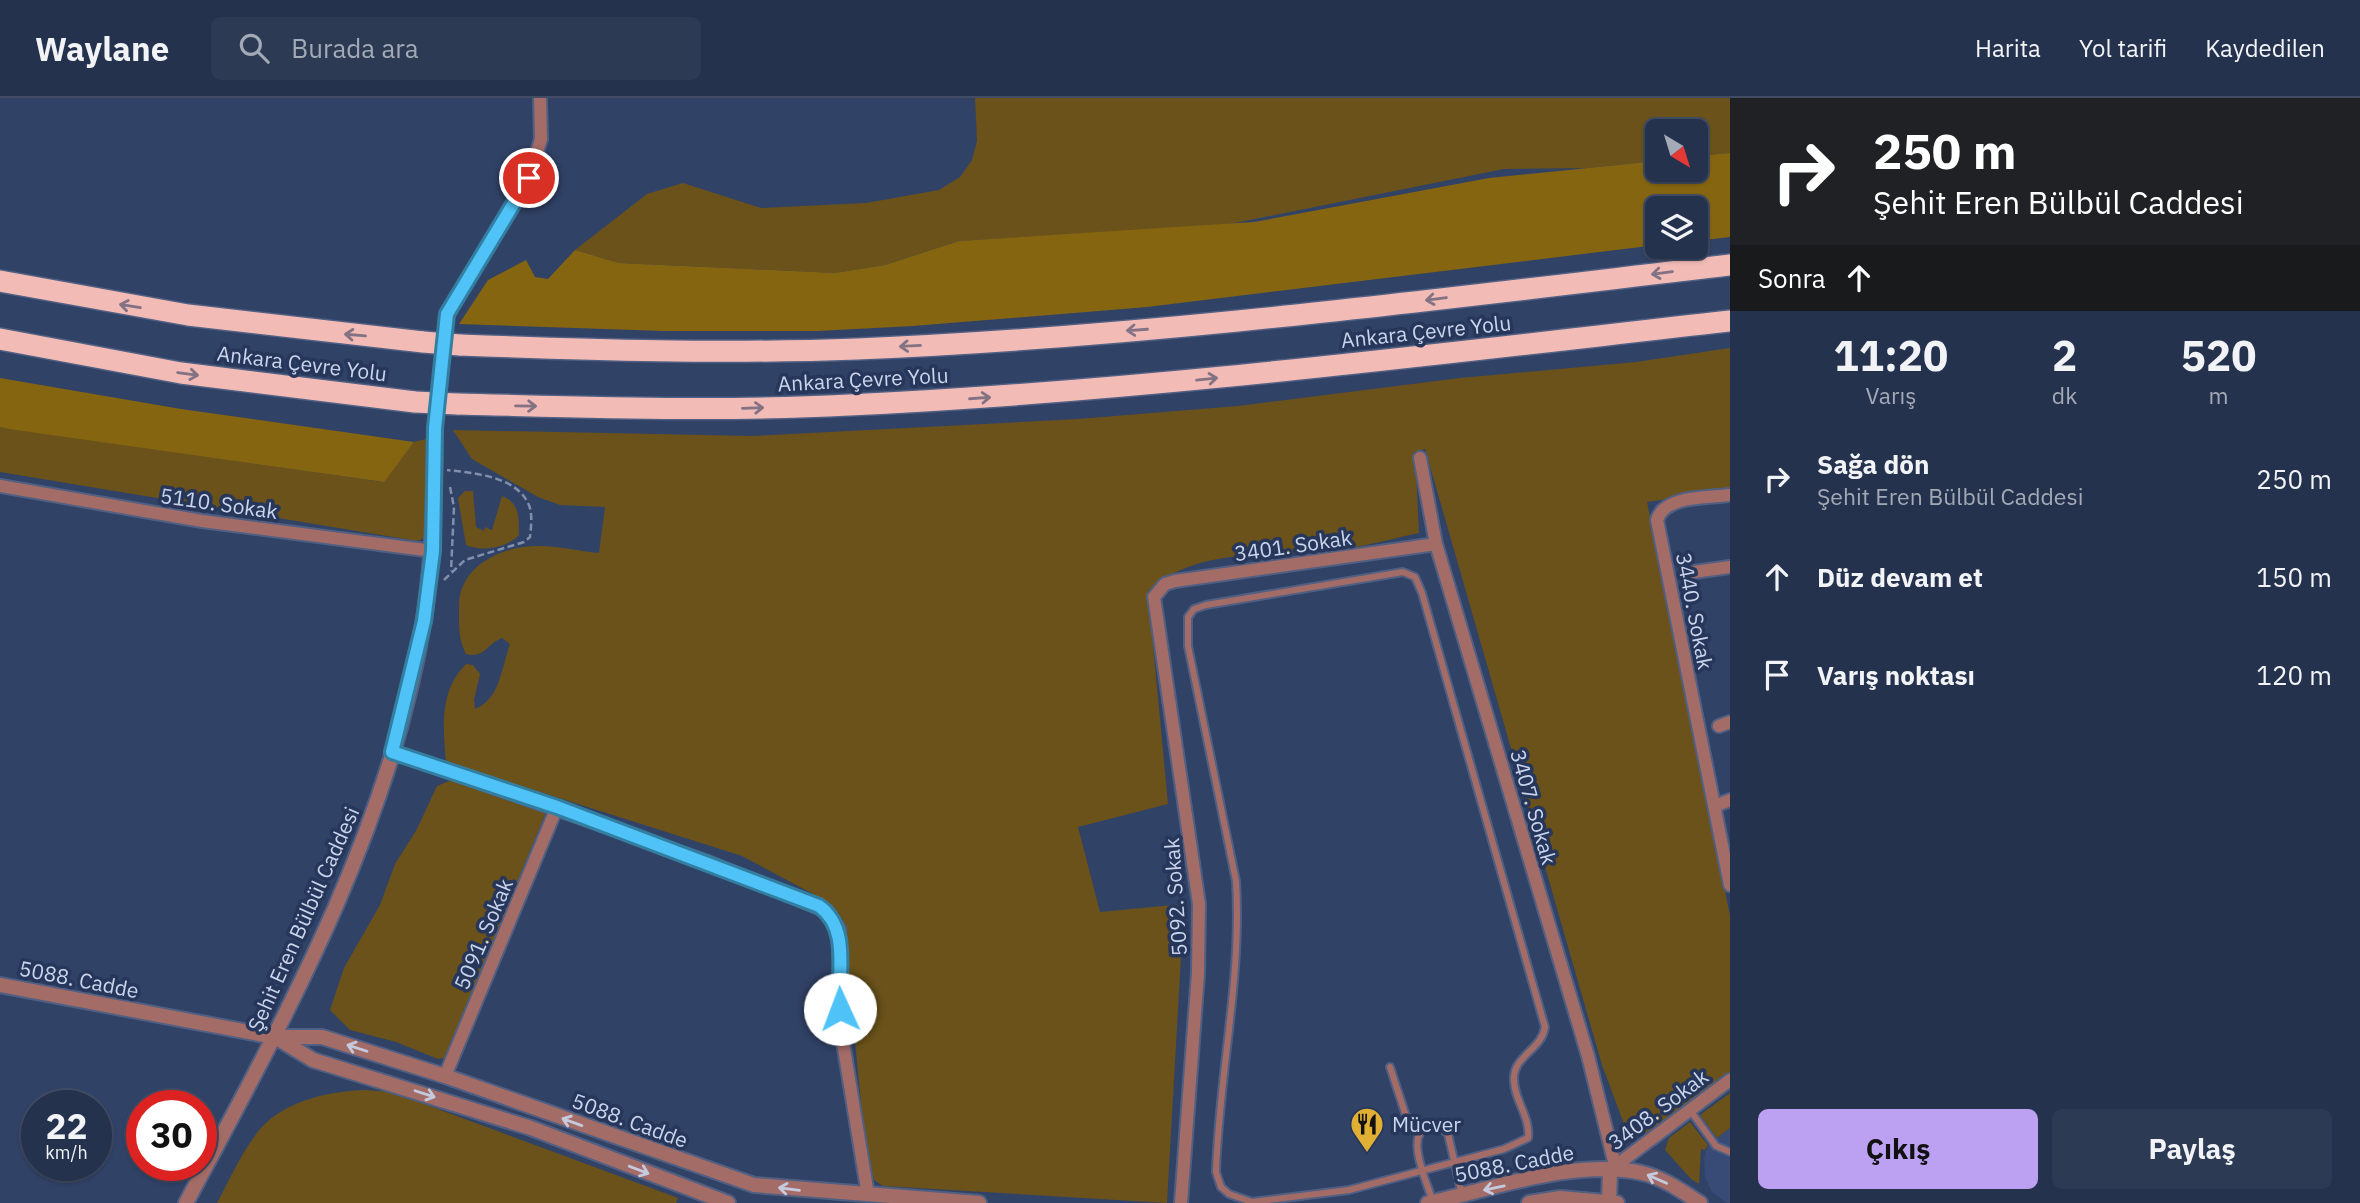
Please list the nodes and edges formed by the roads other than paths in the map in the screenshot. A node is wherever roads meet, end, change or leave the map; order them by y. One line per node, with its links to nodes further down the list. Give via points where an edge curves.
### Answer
1 (540, 98): 6 (street, via 541,139 529,178 447,314)
2 (1730, 265): 3 (highway, Ankara Çevre Yolu, one-way to 3, bridge, via 1166,328 961,343 691,352 423,342 188,316)
3 (0, 281)
4 (1730, 321): 5 (highway, Ankara Çevre Yolu, one-way to 4, bridge, via 181,373 415,402 680,410 959,399 1161,384)
5 (0, 339)
6 (435, 428): 11 (street, Şehit Eren Bülbül Caddesi)
7 (1420, 458): 10 (street, 3407. Sokak)
8 (0, 486): 11 (street, 5110. Sokak, via 202,521)
9 (1730, 495): 17 (street, 3440. Sokak, via 1672,503 1661,510 1657,520)
10 (1436, 544): 14 (street, 3401. Sokak, via 1175,581); 29 (street, 3407. Sokak, via 1588,1056)
11 (433, 551): 15 (street, Şehit Eren Bülbül Caddesi, via 424,621)
12 (1730, 567): 13 (street)
13 (1687, 573)
14 (1158, 591): 37 (street, 5092. Sokak, via 1154,605 1199,904)
15 (392, 752): 18 (street); 21 (street, Şehit Eren Bülbül Caddesi, via 374,811 330,919)
16 (1730, 800): 17 (street)
17 (1715, 806): 19 (street, 3440. Sokak)
18 (557, 807): 23 (street, 5091. Sokak); 31 (street, via 807,901 832,917 839,929 841,1030)
19 (1730, 880)
20 (0, 985): 21 (street, 5088. Cadde)
21 (275, 1037): 23 (street, 5088. Cadde, one-way to 21, via 322,1037); 34 (street, Şehit Eren Bülbül Caddesi); 35 (street, 5088. Cadde, one-way to 35, via 313,1060 531,1128)
22 (1390, 1067): 26 (lane, via 1407,1119)
23 (445, 1076): 31 (street, 5088. Cadde, one-way to 23, via 754,1185)
24 (1730, 1080): 25 (street, 3408. Sokak)
25 (1690, 1110): 27 (lane, via 1716,1146); 29 (street, 3408. Sokak)
26 (1420, 1131): 28 (lane, via 1433,1126 1444,1130); 30 (lane, via 1415,1145)
27 (1730, 1152)
28 (1454, 1161): 30 (lane); 30 (lane, via 1528,1138 1514,1078 1516,1066 1544,1038 1545,1027 1415,576 1403,572 1206,605 1188,617 1188,646 1236,881 1238,915 1237,970 1217,1150 1219,1180 1229,1194 1252,1202 1349,1191); 32 (lane)
29 (1613, 1167): 32 (street, 5088. Cadde, one-way to 32); 39 (street); 40 (street, 5088. Cadde, one-way to 29, via 1643,1173)
30 (1423, 1169): 33 (lane)
31 (868, 1195): 36 (street, 5088. Cadde)
32 (1462, 1195): 33 (street, 5088. Cadde)
33 (1430, 1202)
34 (186, 1203)
35 (728, 1203)
36 (979, 1203)
37 (1181, 1203)
38 (1529, 1203): 39 (street, 5088. Cadde, via 1560,1198)
39 (1613, 1203)
40 (1700, 1203)

